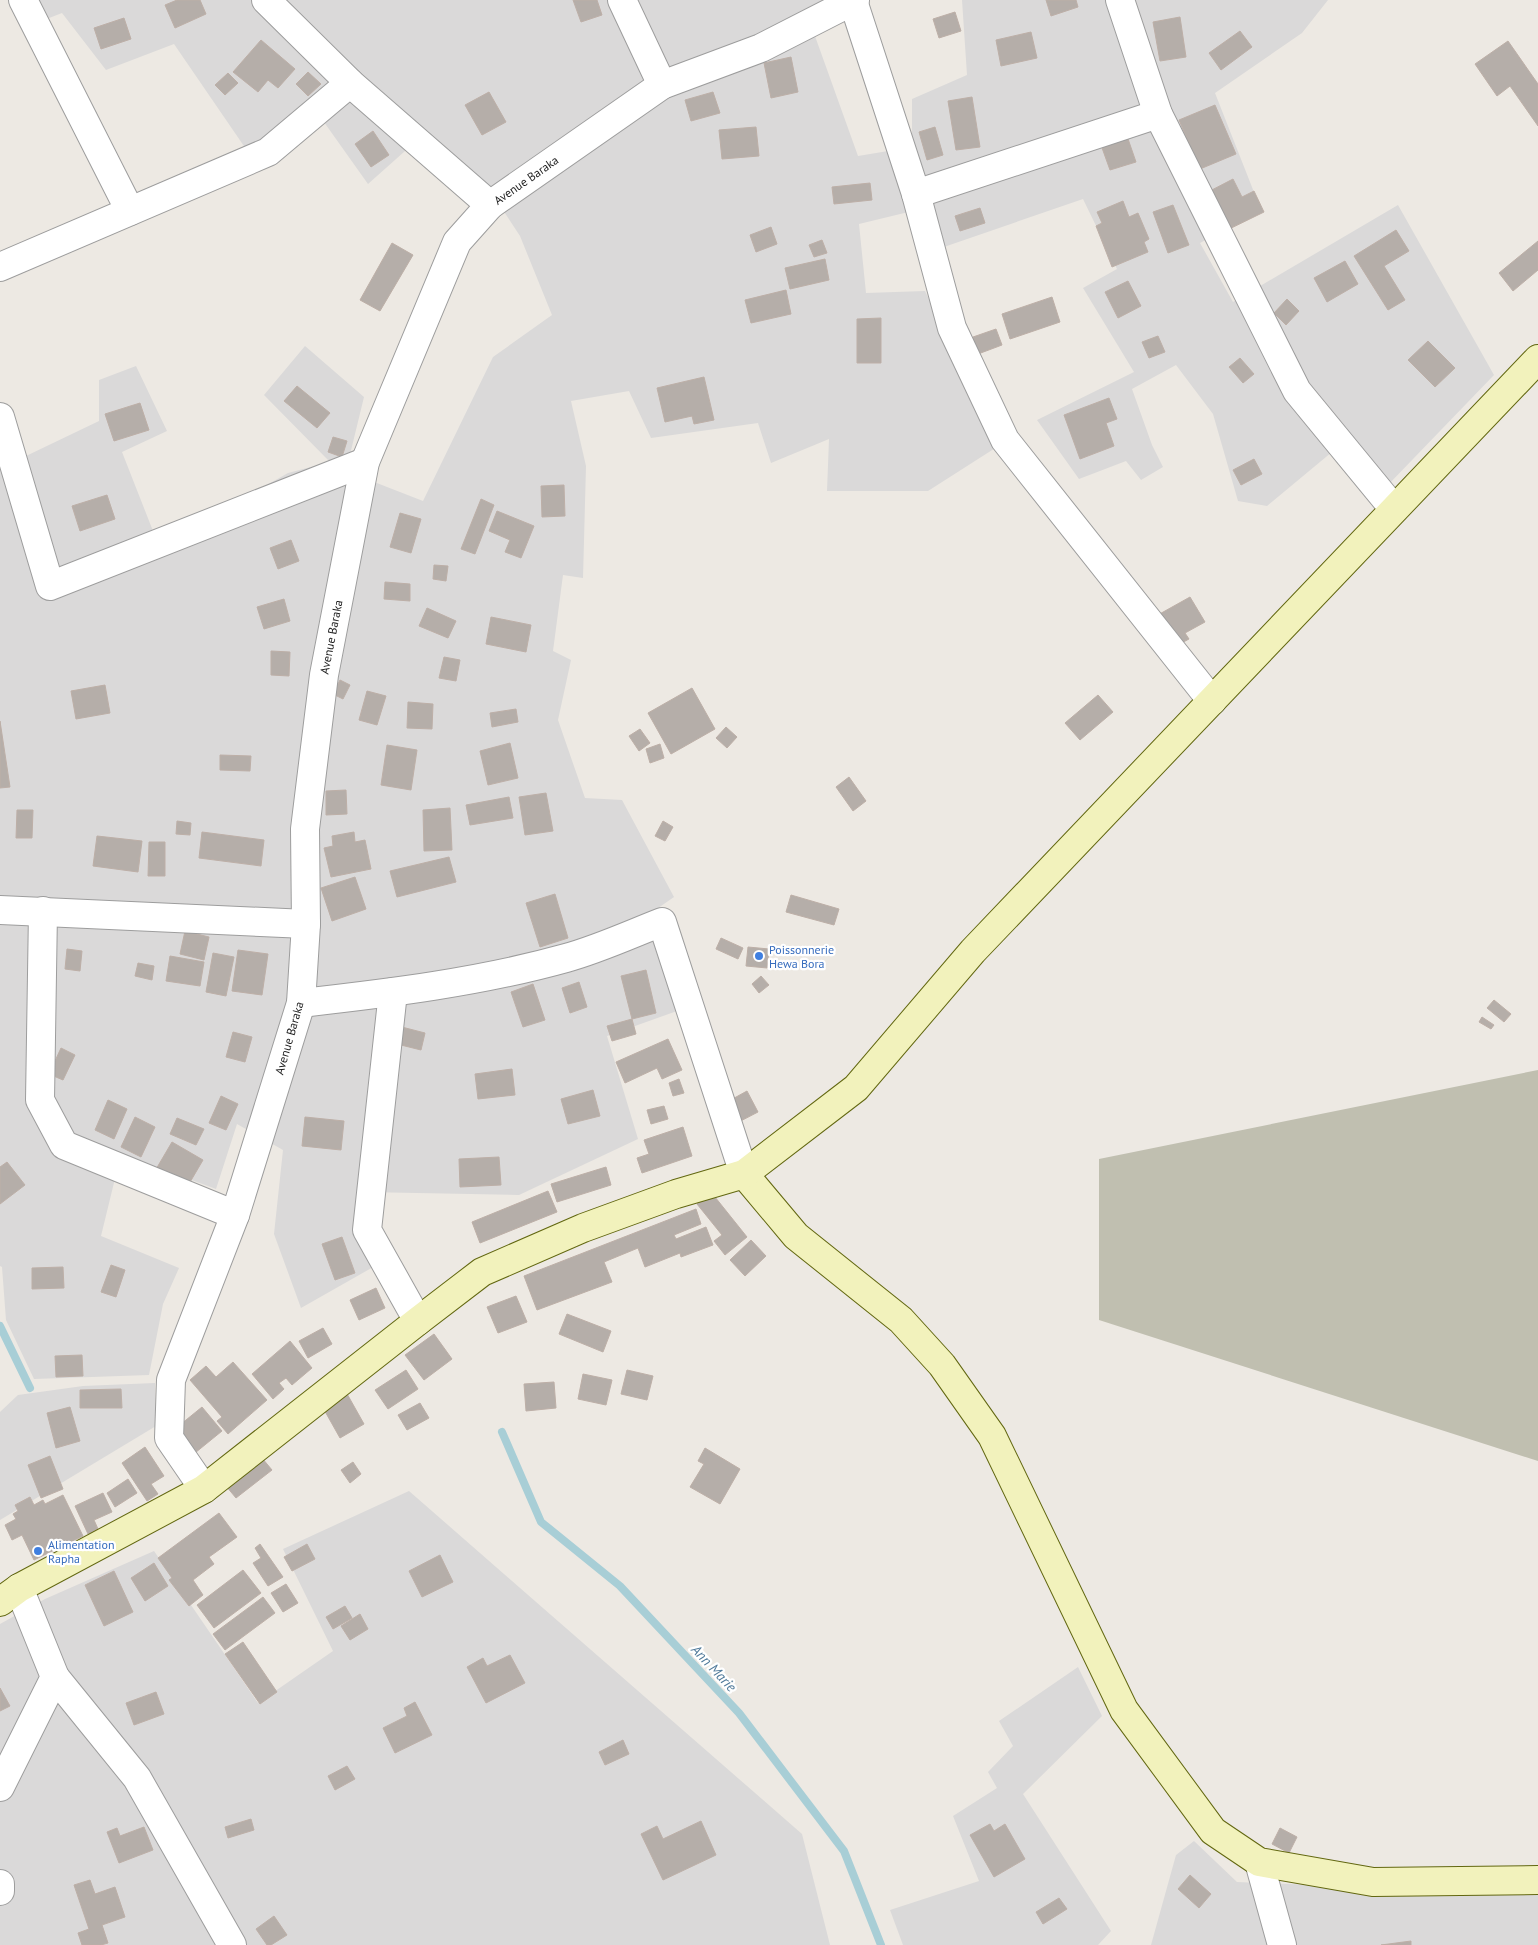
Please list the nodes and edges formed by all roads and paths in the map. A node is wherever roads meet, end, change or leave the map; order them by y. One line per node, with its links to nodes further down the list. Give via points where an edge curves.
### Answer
1 (23, 0): 11 (street)
2 (266, 0): 6 (street)
3 (622, 0): 7 (street)
4 (854, 0): 7 (street, Avenue Baraka, via 761,48); 9 (street)
5 (1120, 0): 8 (street)
6 (350, 83): 10 (street); 11 (street, via 268,152)
7 (662, 85): 10 (street, Avenue Baraka)
8 (1158, 114): 9 (street); 16 (street, via 1297,391)
9 (916, 194): 17 (street, via 952,328 1005,440)
10 (490, 205): 15 (street, Avenue Baraka, via 458,242)
11 (130, 211): 12 (street)
12 (0, 266)
13 (1538, 359): 16 (street)
14 (0, 418): 15 (street, via 50,586)
15 (364, 462): 20 (street, Avenue Baraka, via 324,675 305,829)
16 (1394, 509): 17 (street)
17 (1212, 701): 23 (street, via 973,951 856,1088)
18 (0, 910): 19 (street)
19 (43, 911): 20 (street); 24 (street, via 40,1100 64,1145)
20 (306, 924): 22 (street, Avenue Baraka)
21 (393, 992): 22 (street); 23 (street, via 496,976 568,957 662,922); 25 (street, via 367,1230)
22 (301, 1003): 24 (street, Avenue Baraka)
23 (744, 1174): 25 (street, via 676,1194 583,1228 482,1272); 30 (street, via 796,1236 901,1320 942,1366 992,1436 1124,1710 1213,1831)
24 (235, 1215): 26 (street, Avenue Baraka, via 171,1380 169,1438)
25 (418, 1321): 26 (street)
26 (204, 1489): 27 (street)
27 (10, 1595): 28 (street)
28 (55, 1677): 29 (street); 34 (street, via 137,1778)
29 (0, 1787)
30 (1259, 1862): 31 (street, via 1373,1882); 35 (street)
31 (1538, 1880)
32 (0, 1884): 33 (street)
33 (0, 1892)
34 (232, 1945)
35 (1282, 1945)

